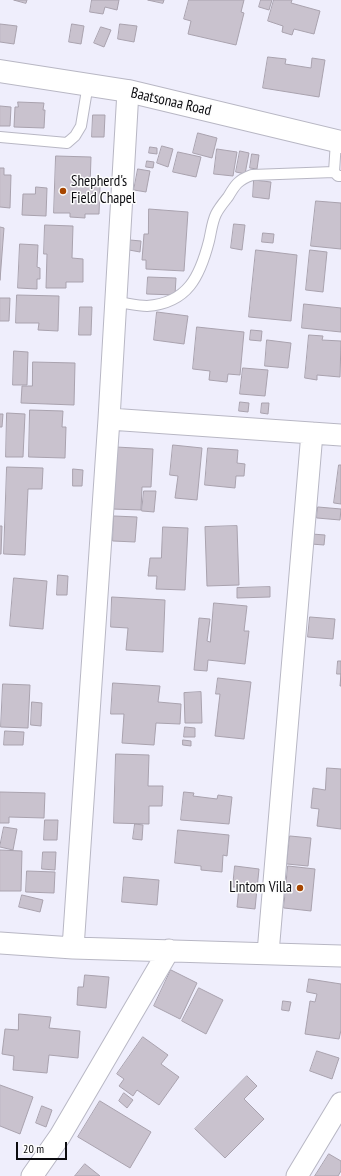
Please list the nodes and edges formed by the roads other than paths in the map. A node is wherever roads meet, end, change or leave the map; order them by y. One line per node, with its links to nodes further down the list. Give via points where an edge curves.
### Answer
1 (0, 71): 2 (street, Baatsonaa Road)
2 (88, 84): 3 (street, Baatsonaa Road); 4 (lane, via 80,126 75,136 67,143)
3 (128, 91): 5 (street, Baatsonaa Road); 7 (street)
4 (0, 137)
5 (339, 141): 6 (lane)
6 (337, 174): 7 (lane, via 252,175 243,178 216,215 204,261 196,278 185,291 160,304 146,306)
7 (117, 302): 8 (street)
8 (109, 419): 9 (street); 12 (street)
9 (312, 433): 10 (street); 14 (street)
10 (341, 435)
11 (0, 943): 12 (street)
12 (73, 948): 13 (street)
13 (169, 950): 14 (street); 17 (street, via 60,1136)
14 (268, 953): 15 (street)
15 (341, 956)
16 (341, 1104): 18 (street)
17 (32, 1176)
18 (296, 1176)

